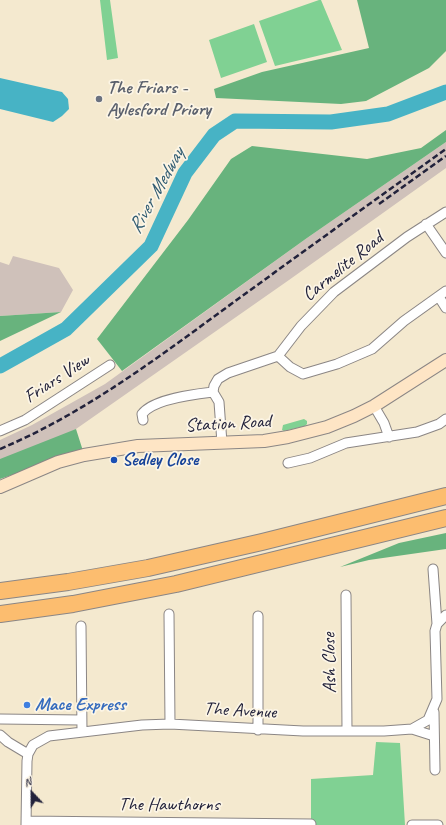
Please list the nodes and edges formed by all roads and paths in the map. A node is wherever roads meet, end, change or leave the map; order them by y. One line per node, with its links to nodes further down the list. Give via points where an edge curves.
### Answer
1 (446, 212): 2 (street, Carmelite Road)
2 (426, 224): 3 (street); 7 (street, Carmelite Road, via 334,292 301,326)
3 (446, 253)
4 (446, 290): 5 (street)
5 (439, 297): 6 (street); 7 (street, via 404,321 372,349 337,364 303,374)
6 (446, 308)
7 (278, 356): 10 (street, via 228,372 218,379)
8 (446, 360): 11 (street, Station Road)
9 (110, 365): 14 (street, Friars View, via 25,420)
10 (213, 392): 13 (street, via 179,396 148,408 142,414); 16 (street, via 219,402)
11 (374, 406): 15 (street); 16 (street, Station Road, via 327,427 288,437)
12 (446, 419): 15 (street, via 417,432)
13 (143, 420)
14 (0, 431)
15 (389, 437): 17 (street, via 346,443 310,458)
16 (222, 443): 18 (street, Station Road, via 138,446 84,455 58,462)
17 (288, 463)
18 (0, 487)
19 (446, 496): 22 (highway, via 148,568)
20 (446, 518): 24 (highway, via 176,584 72,604)
21 (433, 569): 28 (street, The Avenue)
22 (0, 591)
23 (346, 595): 36 (street, Ash Close)
24 (0, 614)
25 (169, 614): 33 (street)
26 (446, 615): 28 (street)
27 (258, 616): 35 (street)
28 (436, 624): 30 (street, The Avenue, via 437,699)
29 (81, 626): 32 (street)
30 (434, 707): 34 (street, The Avenue, via 428,720); 39 (street)
31 (0, 719): 32 (street)
32 (81, 720): 37 (street)
33 (170, 724): 35 (street, The Avenue); 37 (street, The Avenue)
34 (412, 729): 36 (street, The Avenue); 39 (street)
35 (258, 730): 36 (street, The Avenue)
36 (347, 731)
37 (82, 732): 40 (street, The Avenue, via 49,736 33,745)
38 (0, 735): 40 (street)
39 (434, 736): 41 (street)
40 (28, 754): 42 (street)
41 (435, 770)
42 (26, 823): 43 (street, The Hawthorns)
43 (311, 824)
44 (412, 825): 45 (street)
45 (438, 825)

